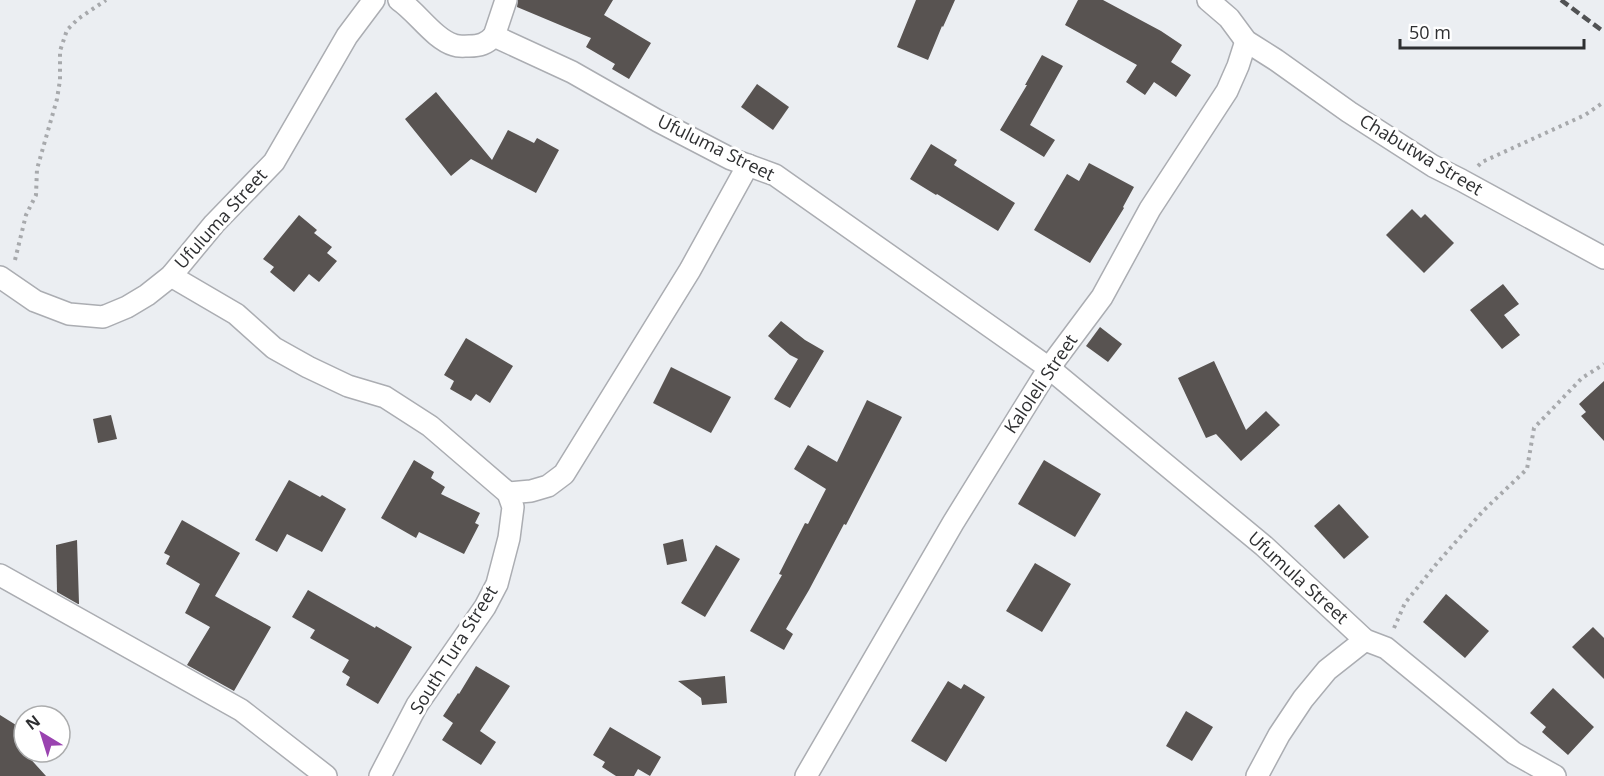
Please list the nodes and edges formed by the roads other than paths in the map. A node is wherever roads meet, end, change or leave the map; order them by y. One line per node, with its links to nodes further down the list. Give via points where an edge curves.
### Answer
1 (374, 0): 9 (street, Ufuluma Street, via 347,36 274,162)
2 (399, 0): 5 (street, via 453,45 477,46)
3 (506, 0): 5 (street)
4 (1208, 0): 6 (street, via 1229,18)
5 (494, 36): 7 (street, Ufuluma Street, via 572,72 658,121)
6 (1246, 41): 8 (street, Chabutwa Street, via 1434,166); 11 (street, Kaloleli Street, via 1227,91 1150,209 1102,297)
7 (748, 165): 11 (street, Ufuluma Street, via 775,175); 12 (street, via 690,270 564,474 548,486)
8 (1604, 258)
9 (171, 276): 10 (street, Ufuluma Street, via 128,307 103,317 69,315); 12 (street, via 236,314 274,348 348,386 385,397 421,420)
10 (5, 281)
11 (1049, 368): 14 (street, Ufumula Street, via 1264,546); 17 (street, Kaloleli Street, via 953,523)
12 (508, 493): 16 (street, South Tura Street, via 513,507 497,584 417,705)
13 (0, 575): 15 (street, via 241,710)
14 (1365, 640): 18 (street, via 1327,670 1303,699); 19 (street, Ufumula Street, via 1386,648 1514,753)
15 (326, 776)
16 (380, 776)
17 (806, 776)
18 (1257, 776)
19 (1555, 776)

